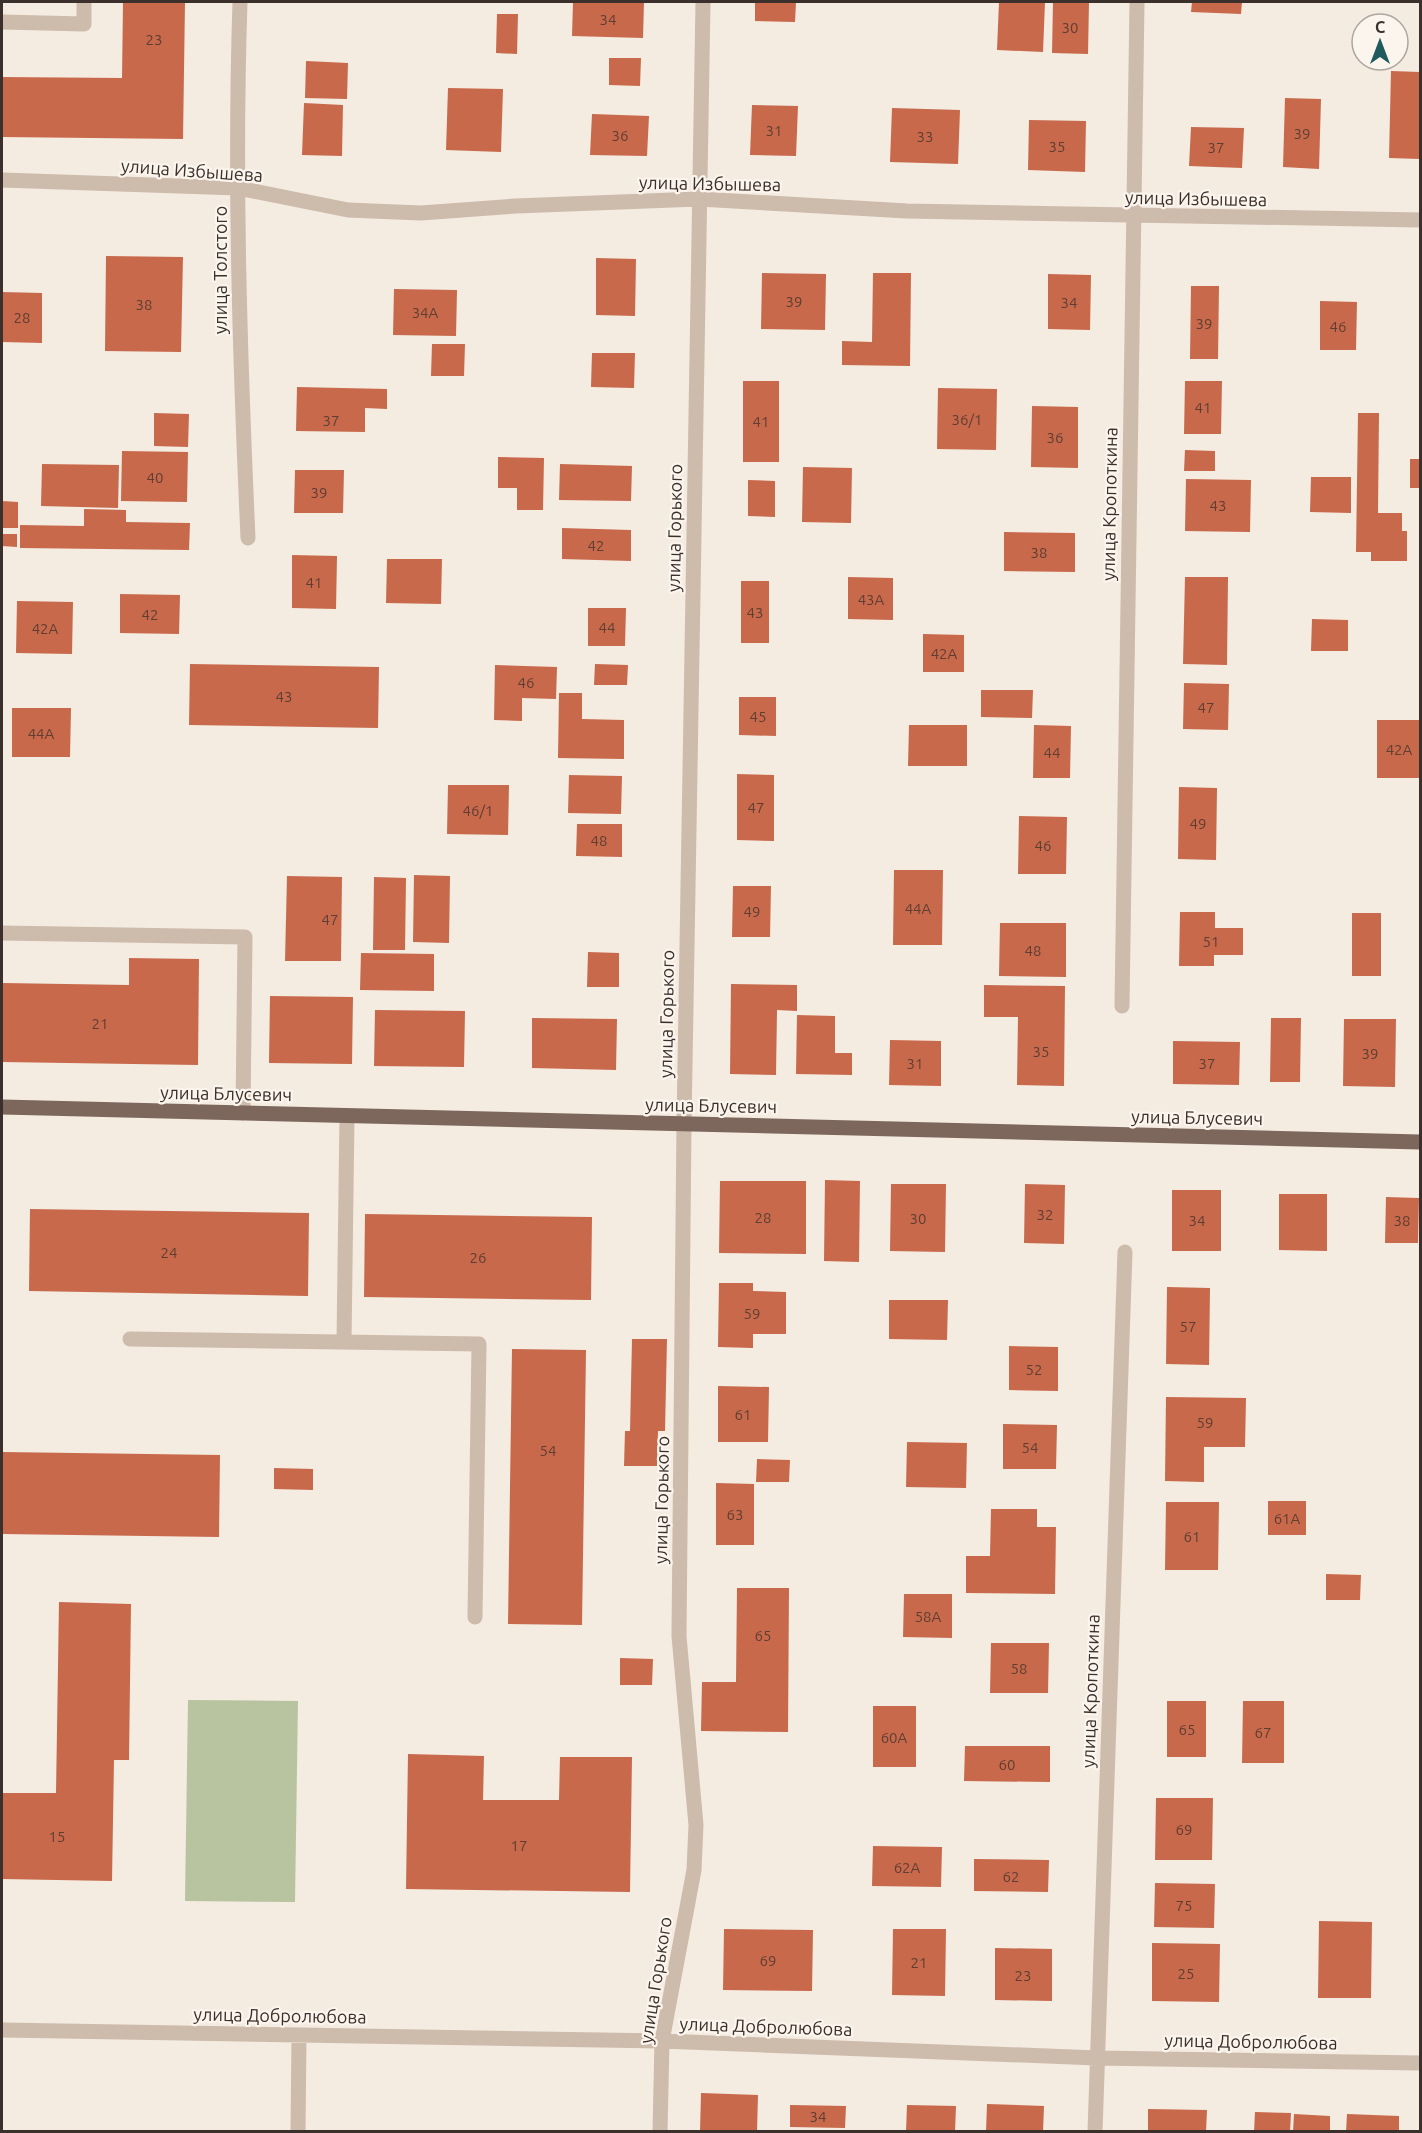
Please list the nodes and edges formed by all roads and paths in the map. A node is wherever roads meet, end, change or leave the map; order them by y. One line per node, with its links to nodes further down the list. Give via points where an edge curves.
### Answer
1 (84, 2): 5 (street, via 84,24)
2 (240, 2): 7 (street, улица Толстого)
3 (703, 2): 8 (street, улица Горького)
4 (1137, 2): 9 (street, улица Кропоткина)
5 (2, 22)
6 (2, 180): 7 (street, улица Избышева)
7 (238, 188): 8 (street, улица Избышева, via 348,210 421,213); 11 (street, улица Толстого)
8 (699, 199): 9 (street, улица Избышева, via 907,211); 17 (street, улица Горького)
9 (1132, 216): 10 (street, улица Избышева); 13 (street, улица Кропоткина)
10 (1420, 220)
11 (248, 538)
12 (2, 933): 15 (street, via 245,937)
13 (1122, 1006)
14 (2, 1107): 15 (main road, улица Блусевич)
15 (243, 1113): 16 (main road, улица Блусевич)
16 (347, 1116): 17 (main road, улица Блусевич); 21 (street)
17 (684, 1124): 18 (main road, улица Блусевич); 25 (street, улица Горького, via 679,1636 696,1825 694,1870)
18 (1420, 1142)
19 (1125, 1252): 26 (street, улица Кропоткина)
20 (130, 1339): 21 (street)
21 (344, 1342): 22 (street, via 479,1344)
22 (475, 1617)
23 (2, 2030): 24 (street, улица Добролюбова)
24 (299, 2035): 25 (street, улица Добролюбова); 28 (street)
25 (663, 2041): 26 (street, улица Добролюбова); 29 (street, улица Горького)
26 (1097, 2058): 27 (street, улица Добролюбова); 30 (street, улица Кропоткина)
27 (1420, 2063)
28 (298, 2132)
29 (660, 2132)
30 (1095, 2132)

